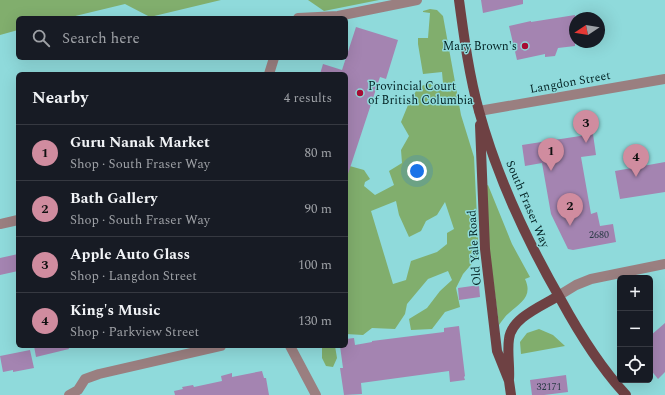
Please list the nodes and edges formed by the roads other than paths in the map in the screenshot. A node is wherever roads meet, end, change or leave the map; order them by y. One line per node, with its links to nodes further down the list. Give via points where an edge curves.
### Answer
1 (417, 0): 3 (street)
2 (459, 0): 7 (main road, South Fraser Way)
3 (338, 16)
4 (273, 60): 5 (street)
5 (270, 72)
6 (665, 78): 7 (street, Langdon Street)
7 (479, 111): 11 (main road, South Fraser Way, via 514,208); 14 (main road, Old Yale Road, via 485,249 497,351)
8 (16, 220): 9 (street)
9 (0, 224)
10 (665, 264): 11 (street, via 591,279)
11 (558, 296): 14 (main road, Old Yale Road, via 517,321 511,329 508,340); 18 (main road, South Fraser Way, via 586,342)
12 (212, 348): 15 (street, via 99,374 85,379)
13 (291, 348): 16 (street)
14 (508, 381): 17 (main road, Old Yale Road)
15 (76, 393)
16 (316, 395)
17 (511, 395)
18 (626, 395)

